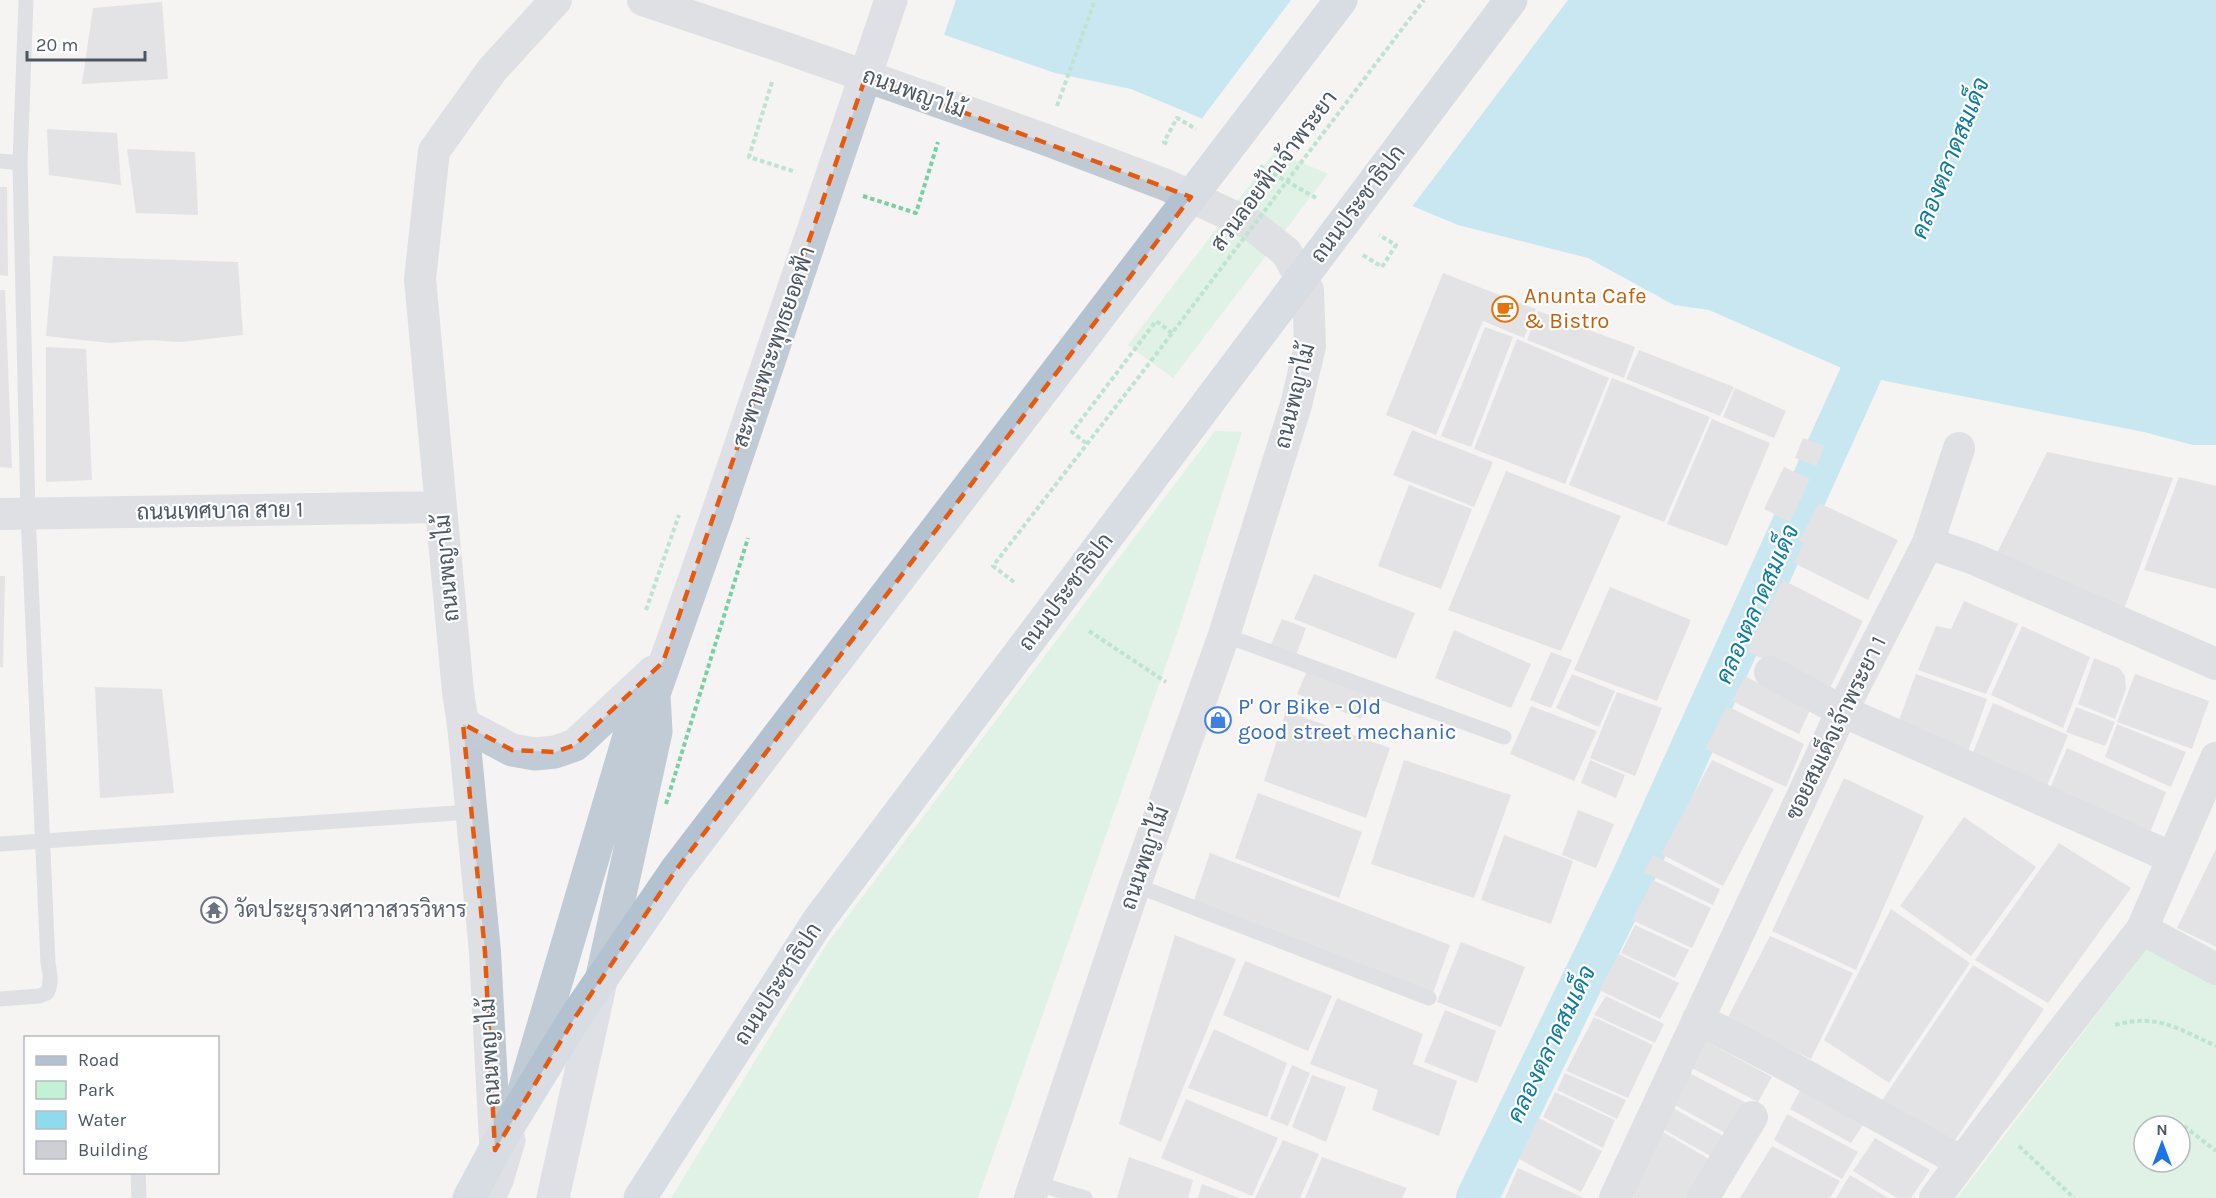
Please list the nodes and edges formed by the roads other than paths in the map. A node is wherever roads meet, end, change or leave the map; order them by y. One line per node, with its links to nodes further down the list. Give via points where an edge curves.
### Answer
1 (26, 0): 8 (lane)
2 (555, 0): 10 (street, ถนนพญาไม้, via 492,69 434,151 420,279)
3 (643, 0): 13 (street, ถนนพญาไม้, via 783,46 1166,185 1252,225 1286,252 1308,290 1310,346 1296,405)
4 (891, 0): 14 (main road, สะพานพระพุทธยอดฟ้า, bridge, via 717,515)
5 (1341, 0): 38 (main road, bridge, via 676,870 576,1016)
6 (1511, 0): 40 (main road, ถนนประชาธิปก, bridge, via 818,921)
7 (0, 161): 8 (lane)
8 (20, 163): 11 (lane)
9 (1959, 448): 12 (street, ซอยสมเด็จเจ้าพระยา 1)
10 (441, 507): 11 (street, ถนนเทศบาล สาย 1); 19 (street, ถนนพญาไม้)
11 (14, 514): 23 (lane)
12 (1928, 543): 15 (street, via 1972,558); 18 (street, ซอยสมเด็จเจ้าพระยา 1)
13 (1224, 635): 20 (lane); 26 (street, ถนนพญาไม้)
14 (663, 662): 17 (main road, สะพานพระพุทธยอดฟ้า); 19 (main road, via 575,745 555,752 512,750)
15 (2216, 664)
16 (1770, 672): 18 (street)
17 (654, 694): 35 (main road, via 632,726); 39 (main road, via 656,732)
18 (1842, 711): 25 (street); 31 (street, ซอยสมเด็จเจ้าพระยา 1)
19 (464, 724): 22 (street, ถนนพญาไม้)
20 (1504, 737)
21 (2216, 758): 25 (street)
22 (471, 812): 23 (lane); 35 (street, ถนนพญาไม้, via 485,952)
23 (42, 842): 24 (lane); 30 (lane, via 50,986 47,993 39,996)
24 (0, 844)
25 (2173, 858): 27 (street)
26 (1135, 885): 29 (lane); 36 (street, ถนนพญาไม้)
27 (2142, 929): 28 (street); 33 (street)
28 (2216, 969)
29 (1429, 998)
30 (0, 999)
31 (1698, 1019): 33 (street); 42 (street, ซอยสมเด็จเจ้าพระยา 1)
32 (1752, 1117): 43 (street)
33 (1962, 1162): 44 (street)
34 (138, 1174): 37 (lane)
35 (493, 1189)
36 (1033, 1191): 41 (lane)
37 (139, 1198)
38 (469, 1198)
39 (553, 1198)
40 (640, 1198)
41 (1085, 1198)
42 (1616, 1198)
43 (1703, 1198)
44 (1935, 1198)

